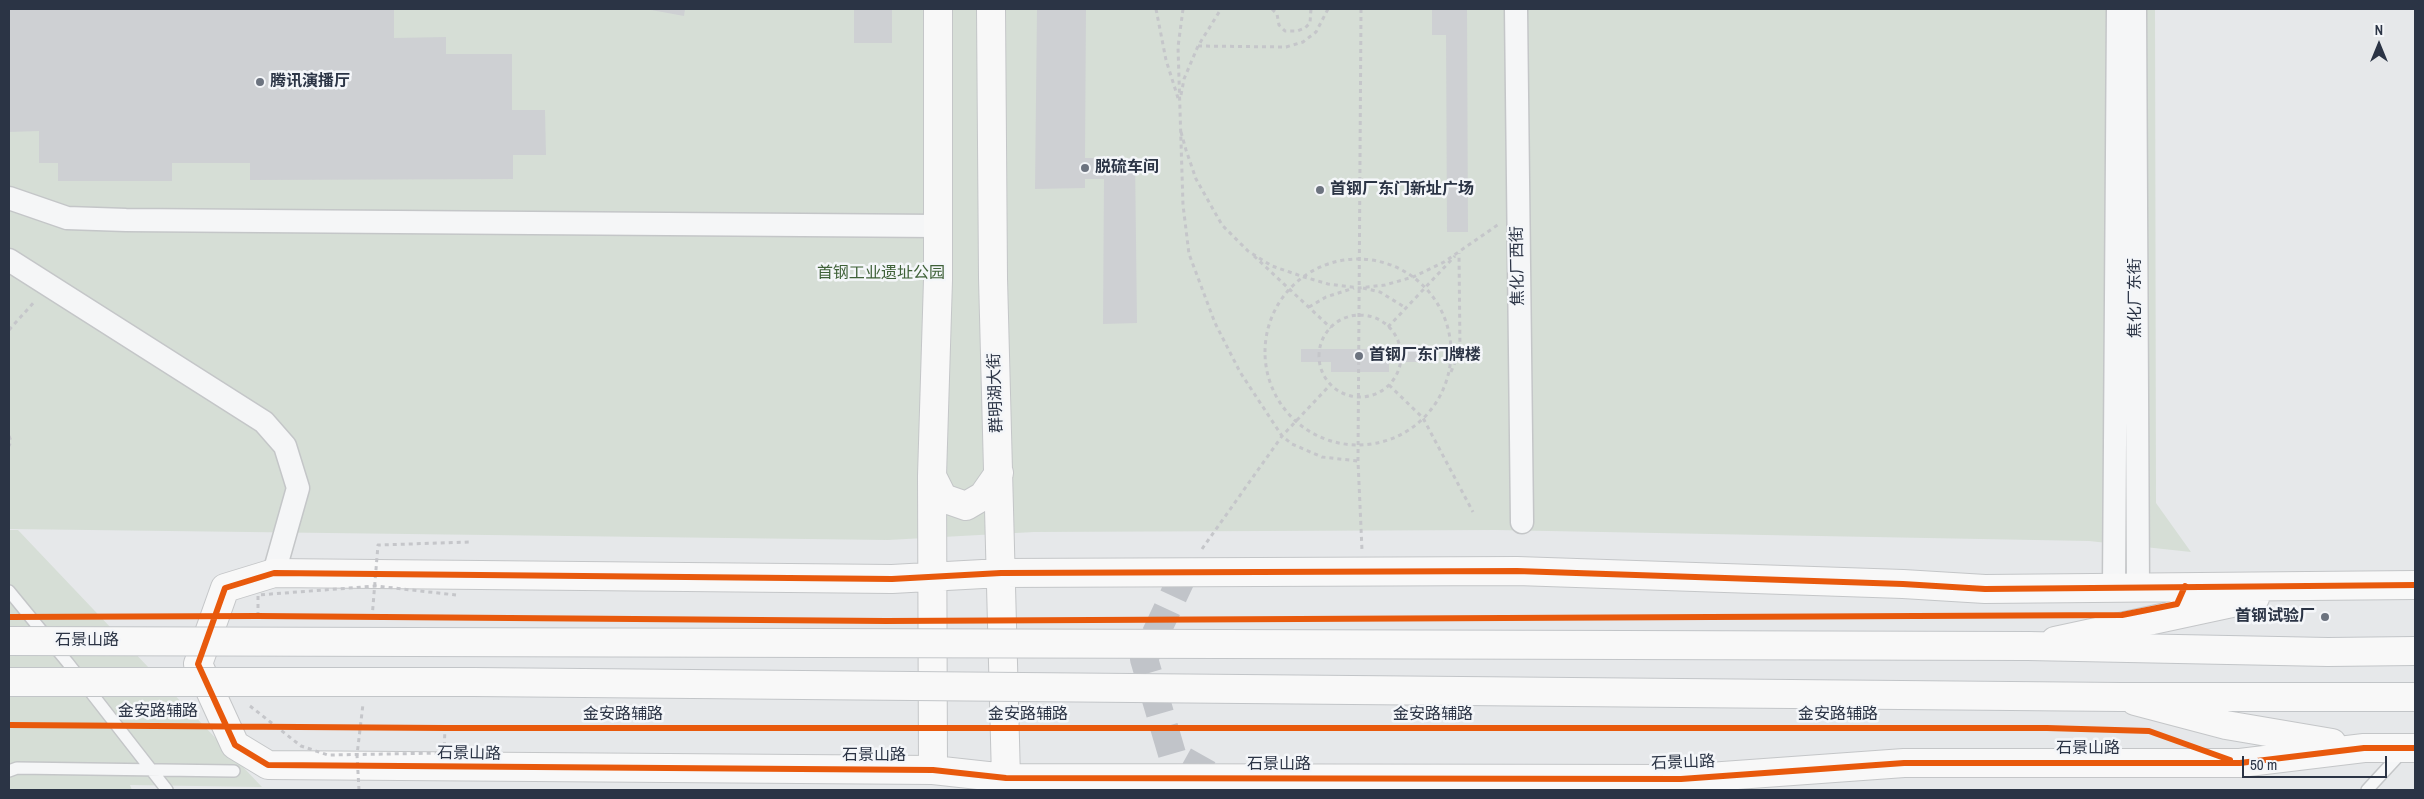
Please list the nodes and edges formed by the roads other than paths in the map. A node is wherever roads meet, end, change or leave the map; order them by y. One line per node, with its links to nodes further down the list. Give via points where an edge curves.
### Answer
1 (938, 9): 7 (main road)
2 (991, 9): 9 (main road, 群明湖大街, via 992,278)
3 (1516, 9): 11 (street, 焦化厂西街)
4 (2118, 9): 16 (street, 焦化厂东街)
5 (2135, 9): 16 (street, 焦化厂东街)
6 (9, 198): 7 (street, via 67,218 126,220)
7 (938, 226): 10 (main road)
8 (9, 260): 12 (street, via 264,422 285,446 298,488)
9 (999, 473): 10 (main road, via 983,496 966,506 943,498); 13 (main road, 群明湖大街)
10 (932, 476): 14 (main road)
11 (1522, 522)
12 (274, 573): 14 (main road, via 892,579); 27 (main road, 石景山路, via 225,588 198,664 235,745 268,764)
13 (1001, 573): 14 (main road); 16 (main road, via 1517,571 1985,589); 29 (main road, 群明湖大街)
14 (934, 576): 27 (main road)
15 (2409, 585): 16 (main road); 19 (main road, via 2253,598)
16 (2126, 588)
17 (9, 591): 30 (lane)
18 (9, 641): 19 (main road, 石景山路, bridge)
19 (2028, 646): 20 (main road, 石景山路)
20 (2415, 651)
21 (9, 682): 22 (main road, bridge, via 473,682)
22 (2121, 697): 23 (main road); 24 (main road, via 2226,725)
23 (2415, 697)
24 (2364, 748): 25 (main road, 石景山路); 29 (main road, 石景山路, via 2240,763 1904,763 1681,779)
25 (2411, 748): 31 (lane)
26 (9, 770): 28 (lane)
27 (933, 770): 29 (main road, 石景山路)
28 (234, 771)
29 (1006, 778)
30 (167, 790)
31 (2367, 790)

